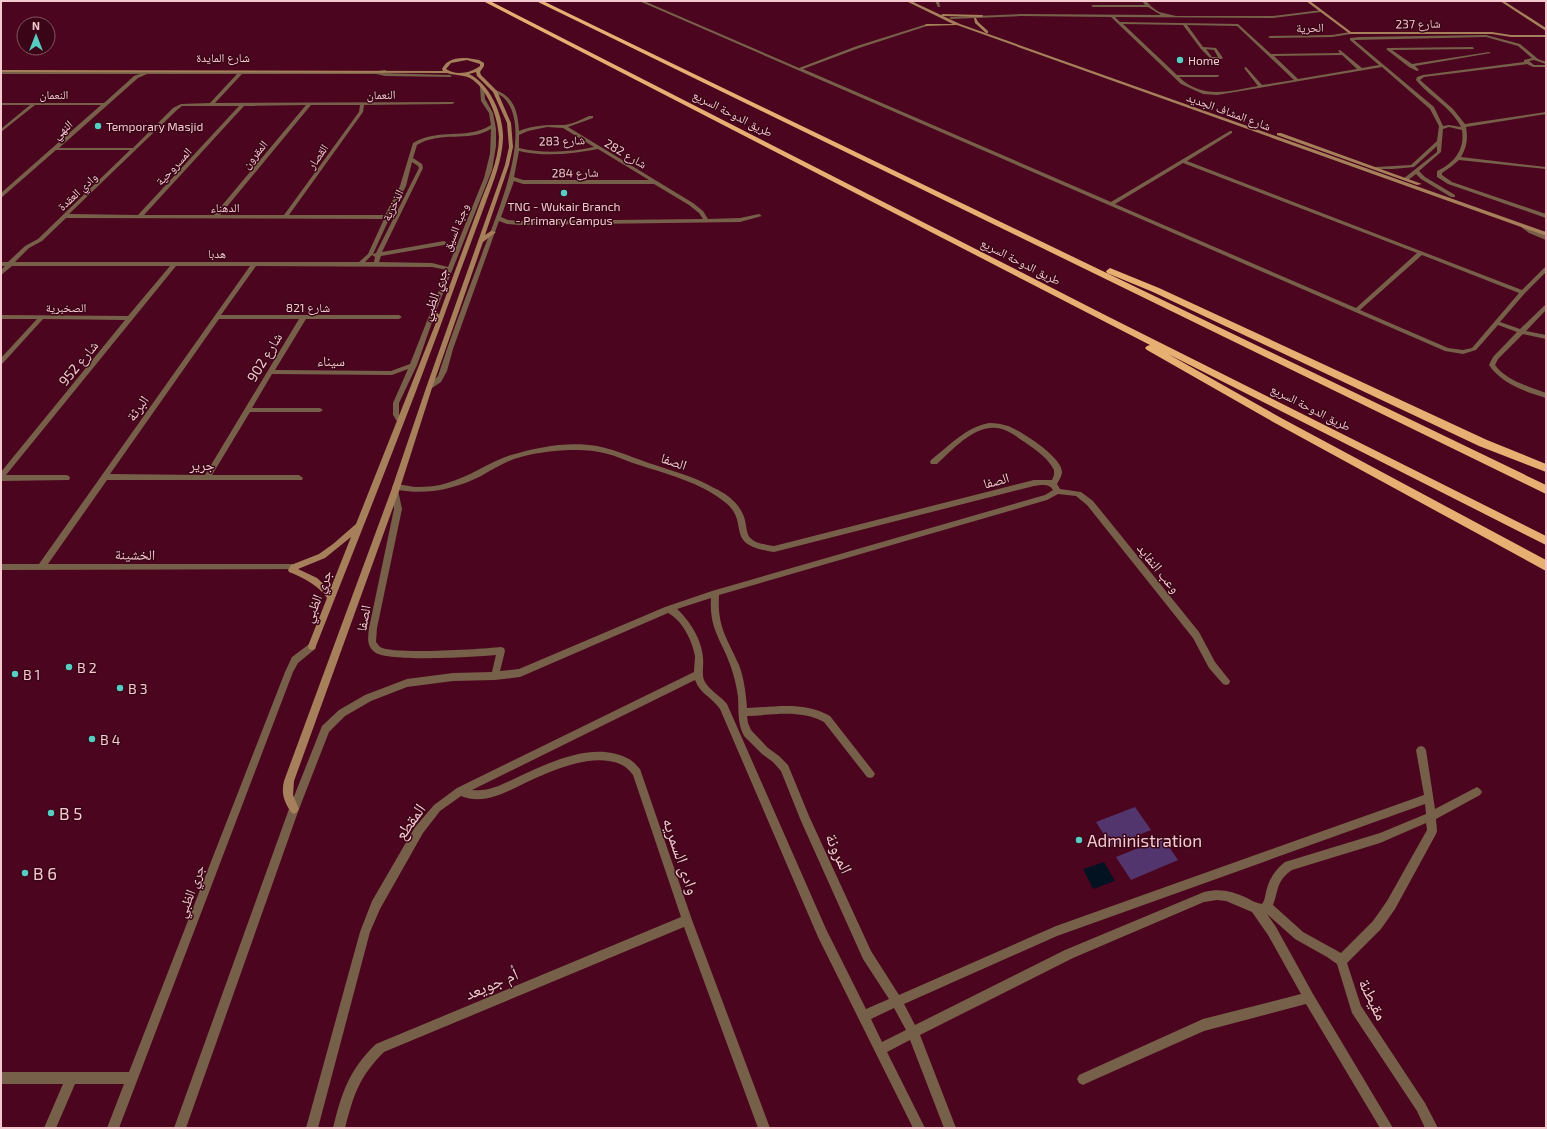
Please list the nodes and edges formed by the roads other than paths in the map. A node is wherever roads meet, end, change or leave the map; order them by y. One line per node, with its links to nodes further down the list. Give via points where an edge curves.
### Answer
1 (486, 1): 174 (highway, طريق الدوحة السريع)
2 (539, 1): 159 (highway, طريق الدوحة السريع)
3 (641, 1): 64 (street)
4 (908, 1): 33 (street, شارع المشاف الجديد)
5 (917, 1): 19 (street, شارع المشاف الجديد)
6 (937, 1): 13 (street)
7 (1098, 1): 15 (street)
8 (1123, 1): 16 (street)
9 (1144, 1): 17 (street)
10 (1308, 1): 18 (street)
11 (1502, 1): 34 (street)
12 (1509, 1): 32 (street)
13 (939, 6)
14 (1093, 6): 15 (street)
15 (1104, 6): 16 (street)
16 (1127, 6): 17 (street)
17 (1149, 7): 23 (street); 24 (street)
18 (1321, 11): 26 (street, via 1273,17); 37 (street)
19 (943, 15): 20 (street); 27 (street, شارع المشاف الجديد)
20 (982, 16): 21 (street); 27 (street)
21 (1064, 16): 22 (street); 28 (street)
22 (1112, 16): 23 (street); 30 (street)
23 (1134, 16): 24 (street)
24 (1168, 16): 25 (street)
25 (1176, 17): 26 (street); 31 (street)
26 (1182, 17): 31 (street)
27 (951, 18): 29 (street, شارع المشاف الجديد)
28 (975, 19): 29 (street); 36 (street)
29 (956, 20): 36 (street, شارع المشاف الجديد)
30 (1119, 23): 31 (street); 80 (street)
31 (1184, 24): 49 (street); 53 (street, via 1238,25)
32 (1546, 24)
33 (959, 26): 64 (street, via 926,25 858,46); 148 (street, شارع المشاف الجديد)
34 (1540, 26): 35 (street); 38 (street)
35 (1546, 30)
36 (987, 32): 119 (street, شارع المشاف الجديد)
37 (1350, 33): 39 (street, الحرية); 40 (street, شارع 237)
38 (1539, 33): 40 (street, شارع 237); 44 (street, شارع 237)
39 (1345, 34): 45 (street, الحرية); 47 (street)
40 (1503, 34): 43 (street, شارع 237)
41 (1459, 36): 42 (street); 46 (street); 50 (street)
42 (1486, 36): 43 (street); 48 (street)
43 (1510, 36): 44 (street, شارع 237); 48 (street)
44 (1546, 36)
45 (1270, 37)
46 (1454, 37): 47 (street); 50 (street)
47 (1352, 39): 58 (street)
48 (1515, 44): 54 (street)
49 (1202, 48)
50 (1472, 48): 52 (street); 59 (street, via 1388,49)
51 (1488, 53): 52 (street)
52 (1481, 54): 59 (street)
53 (1271, 55): 65 (street, via 1342,52); 82 (street)
54 (1537, 60): 55 (street); 56 (street, via 1526,60)
55 (1545, 61)
56 (1526, 63): 62 (street); 98 (street, via 1419,78 1419,81 1450,109)
57 (445, 66): 60 (street, شارع المايدة); 63 (street, شارع المايدة, via 456,60 472,59 482,63); 71 (street)
58 (1382, 66): 65 (street); 96 (street, via 1426,102)
59 (1410, 66): 67 (street)
60 (1, 67)
61 (1246, 68): 83 (street)
62 (1545, 68)
63 (480, 69): 77 (street); 85 (street, جري الظبي, via 479,75)
64 (800, 69): 134 (street)
65 (1360, 69): 82 (street)
66 (40, 70): 68 (street, شارع المايدة); 70 (street, شارع المايدة); 72 (street)
67 (1417, 70)
68 (178, 71): 69 (street, شارع المايدة); 74 (street)
69 (385, 71): 71 (street, شارع المايدة); 76 (street, شارع المايدة)
70 (1, 72): 72 (street, شارع المايدة)
71 (447, 72): 77 (street, شارع المايدة)
72 (47, 73): 78 (street, شارع المايدة)
73 (148, 73): 74 (street, شارع المايدة); 78 (street, النهي)
74 (166, 73): 75 (street, شارع المايدة)
75 (241, 73): 76 (street, شارع المايدة); 90 (street)
76 (378, 73): 79 (street, شارع المايدة)
77 (462, 74): 84 (street, جري الظبي, via 473,78)
78 (135, 75): 89 (street, النهي)
79 (450, 76)
80 (1175, 76): 81 (street); 83 (street, via 1188,86 1210,94)
81 (1217, 76)
82 (1296, 80): 83 (street)
83 (1260, 86)
84 (482, 88): 97 (street, وجبة السيق, via 483,101 490,111); 114 (street, جري الظبي, via 498,119 501,137)
85 (496, 91): 99 (street, via 508,99 516,117); 118 (street, جري الظبي, via 509,123 511,147)
86 (452, 103): 92 (street, النعمان)
87 (1, 104): 88 (street, النعمان)
88 (34, 104): 89 (street, النعمان); 103 (street)
89 (106, 104): 108 (street, النهي)
90 (212, 104): 91 (street, النعمان); 109 (street, وادي العقدة, via 186,104 177,107)
91 (243, 104): 93 (street, النعمان); 140 (street, المسروحية)
92 (362, 104): 93 (street, النعمان); 142 (street, القصار, via 361,112)
93 (309, 105): 141 (street, المقرون)
94 (1546, 112): 98 (street)
95 (590, 117): 100 (street)
96 (1439, 121): 98 (street); 101 (street)
97 (493, 126): 111 (street, وجبة السيق); 116 (street, الذخرية, via 474,135 429,137 415,144)
98 (1463, 126): 101 (street); 115 (street, via 1465,145)
99 (516, 127): 102 (street); 105 (street)
100 (564, 127): 102 (street); 107 (street, شارع 282)
101 (1441, 128): 106 (street)
102 (527, 129): 105 (street)
103 (1, 131)
104 (1230, 132): 117 (street)
105 (517, 134): 110 (street)
106 (1439, 142): 119 (street, via 1412,166); 121 (street, via 1437,155)
107 (598, 148): 112 (street, شارع 283, via 581,151); 123 (street, شارع 282)
108 (56, 149): 109 (street); 132 (street, النهي)
109 (134, 149): 137 (street, وادي العقدة)
110 (517, 149): 112 (street, شارع 283); 113 (street)
111 (492, 151): 114 (street); 147 (street, وجبة السيق, via 487,178)
112 (526, 151): 113 (street, شارع 283)
113 (517, 156): 122 (street)
114 (499, 157): 143 (street, جري الظبي)
115 (1459, 158): 120 (street); 139 (street, via 1439,172 1439,176 1450,183)
116 (411, 159): 124 (street, الذخرية); 125 (street, الذخرية, via 421,166)
117 (1183, 160): 134 (street); 155 (street)
118 (507, 165): 122 (street); 153 (street, جري الظبي)
119 (1376, 168): 127 (street, شارع المشاف الجديد)
120 (1546, 168)
121 (1416, 171): 127 (street); 133 (street)
122 (514, 172): 126 (street)
123 (638, 172): 128 (street, via 636,177); 130 (street, شارع 282)
124 (406, 176): 125 (street); 136 (street, الذخرية)
125 (417, 176): 135 (street, الذخرية)
126 (511, 178): 129 (street, شارع 284); 131 (street)
127 (1406, 179): 133 (street, شارع المشاف الجديد)
128 (627, 181): 129 (street, شارع 284); 130 (street, شارع 284)
129 (523, 182): 131 (street, شارع 284)
130 (657, 182): 145 (street, شارع 282, via 694,206)
131 (508, 188): 144 (street)
132 (1, 196)
133 (1453, 196): 149 (street, شارع المشاف الجديد)
134 (1112, 204): 172 (street)
135 (400, 211): 136 (street, الدهناء); 157 (street, الذخرية)
136 (388, 214): 142 (street, الدهناء); 156 (street, الذخرية)
137 (64, 216): 140 (street, الدهناء); 161 (street, وادي العقدة)
138 (759, 216): 145 (street, via 744,220)
139 (1546, 216)
140 (139, 217): 141 (street, الدهناء)
141 (215, 217): 142 (street, الدهناء)
142 (285, 217)
143 (478, 218): 147 (street); 181 (street, جري الظبي)
144 (498, 218): 146 (street); 150 (street)
145 (706, 220): 146 (street)
146 (509, 222): 150 (street)
147 (468, 224): 158 (street, وجبة السيق)
148 (1523, 226): 151 (street, شارع المشاف الجديد); 152 (street)
149 (1546, 228)
150 (493, 229): 153 (street); 190 (street, via 443,373 438,382)
151 (1546, 234)
152 (1546, 238)
153 (480, 241): 190 (street, جري الظبي)
154 (444, 243): 157 (street)
155 (1421, 253): 170 (street); 172 (street)
156 (370, 255): 157 (street); 164 (street, الذخرية)
157 (378, 255): 165 (street, الذخرية)
158 (455, 258): 166 (street, هدبا); 167 (street, وجبة السيق)
159 (1071, 259): 196 (highway, via 1135,280 1482,443); 204 (highway, طريق الدوحة السريع)
160 (1, 264): 161 (street, هدبا)
161 (10, 264): 162 (street, هدبا); 169 (street, وادي العقدة)
162 (174, 264): 163 (street, هدبا); 179 (street, شارع 952)
163 (254, 264): 164 (street, هدبا); 176 (street, البرثة)
164 (360, 264): 165 (street, هدبا)
165 (376, 264): 166 (street, هدبا)
166 (432, 265): 167 (street, هدبا)
167 (450, 269): 173 (street, وجبة السيق)
168 (1546, 269): 170 (street)
169 (1, 273)
170 (1524, 292): 182 (street)
171 (1546, 307): 183 (street)
172 (1357, 310): 182 (street, via 1442,348 1458,352 1474,349)
173 (433, 311): 181 (street); 186 (street, وجبة السيق)
174 (1100, 316): 206 (highway, طريق الدوحة السريع); 208 (highway, via 1180,366)
175 (1, 317): 178 (street, الصخبرية)
176 (216, 317): 180 (street, شارع 821); 197 (street, البرثة)
177 (399, 317): 180 (street, شارع 821)
178 (41, 318): 179 (street, الصخبرية); 185 (street)
179 (130, 318): 199 (street, شارع 952)
180 (302, 318): 187 (street, شارع 902)
181 (440, 320): 194 (street, جري الظبي)
182 (1497, 323): 183 (street)
183 (1522, 332): 184 (street); 191 (street, via 1495,358 1492,365 1505,378)
184 (1546, 337)
185 (1, 362)
186 (414, 365): 188 (street, سيناء); 189 (street, وجبة السيق)
187 (270, 372): 188 (street, سيناء); 192 (street, شارع 902)
188 (392, 373): 189 (street, سيناء)
189 (407, 381): 194 (street, وجبة السيق, via 396,403 396,414)
190 (429, 388): 203 (street, جري الظبي)
191 (1546, 396)
192 (247, 410): 193 (street); 198 (street, شارع 902)
193 (320, 410)
194 (400, 421): 205 (street, جري الظبي)
195 (934, 462): 202 (street, via 978,428 995,426 1013,431 1056,465 1058,470)
196 (1546, 468)
197 (104, 477): 198 (street, جرير); 207 (street, البرثة)
198 (207, 477): 201 (street, جرير)
199 (1, 478): 200 (street)
200 (66, 478)
201 (299, 478)
202 (1055, 487): 203 (street, الصفا, via 1044,482 1034,484 774,549 754,546 747,541 742,534 733,504 708,487 596,449 574,447 517,456 463,480 433,489); 211 (street, via 1047,497); 216 (street, وعب النفايد, via 1078,494 1090,503 1196,635 1212,665)
203 (396, 489): 215 (street, الصفا, via 398,509 373,628 372,638 375,647 378,650 399,654 501,651); 223 (street, جري الظبي, via 289,780 287,796)
204 (1546, 490)
205 (360, 524): 210 (street, via 326,555); 212 (street, جري الظبي)
206 (1546, 541)
207 (42, 566): 209 (street, الخشينة); 210 (street, الخشينة)
208 (1546, 566)
209 (1, 567)
210 (293, 569): 212 (street, via 318,583)
211 (715, 593): 213 (street); 217 (street, المرونة, via 714,610 718,630 735,667)
212 (331, 598): 235 (street, جري الظبي, via 312,646 295,660 289,672)
213 (668, 609): 214 (street, via 680,616 692,638 698,652); 215 (street, via 531,669)
214 (698, 674): 220 (street, المقطع); 230 (street, via 702,686 718,698 724,707 822,933)
215 (495, 676): 223 (street, via 453,677 407,683 368,698 342,713 325,729)
216 (1226, 681)
217 (743, 712): 219 (street, via 808,710 819,714 827,719); 229 (street, المرونة, via 747,732 785,768 867,955)
218 (1421, 750): 222 (street)
219 (870, 774)
220 (460, 791): 226 (street, وادى السمريه, via 472,795 493,793 551,768 593,756 611,756 627,761 637,772); 240 (street, المقطع, via 437,808 419,830 376,905 357,957)
221 (1477, 792): 224 (street)
222 (1429, 798): 224 (street); 229 (street, via 1056,931)
223 (294, 808): 239 (street)
224 (1430, 816): 225 (street, via 1380,838 1283,869 1274,880); 227 (street, via 1432,832 1391,904 1377,925)
225 (1261, 908): 227 (street, via 1311,944); 228 (street); 231 (street, via 1229,896 1204,897 1069,954)
226 (687, 920): 241 (street, أم جويعد, via 380,1048 354,1079); 242 (street, وادى السمريه)
227 (1341, 961): 246 (street, مقيطنة, via 1356,1009)
228 (1309, 998): 236 (street, via 1203,1025); 245 (street)
229 (896, 1001): 230 (street); 231 (street, المرونة)
230 (864, 1016): 232 (street)
231 (914, 1033): 232 (street); 244 (street, المرونة)
232 (880, 1049): 243 (street)
233 (1, 1078): 234 (street)
234 (72, 1078): 235 (street); 237 (street)
235 (133, 1078): 238 (street, جري الظبي)
236 (1083, 1079)
237 (50, 1128)
238 (113, 1128)
239 (180, 1128)
240 (312, 1128)
241 (339, 1128)
242 (764, 1128)
243 (919, 1128)
244 (950, 1128)
245 (1387, 1128)
246 (1432, 1128)

